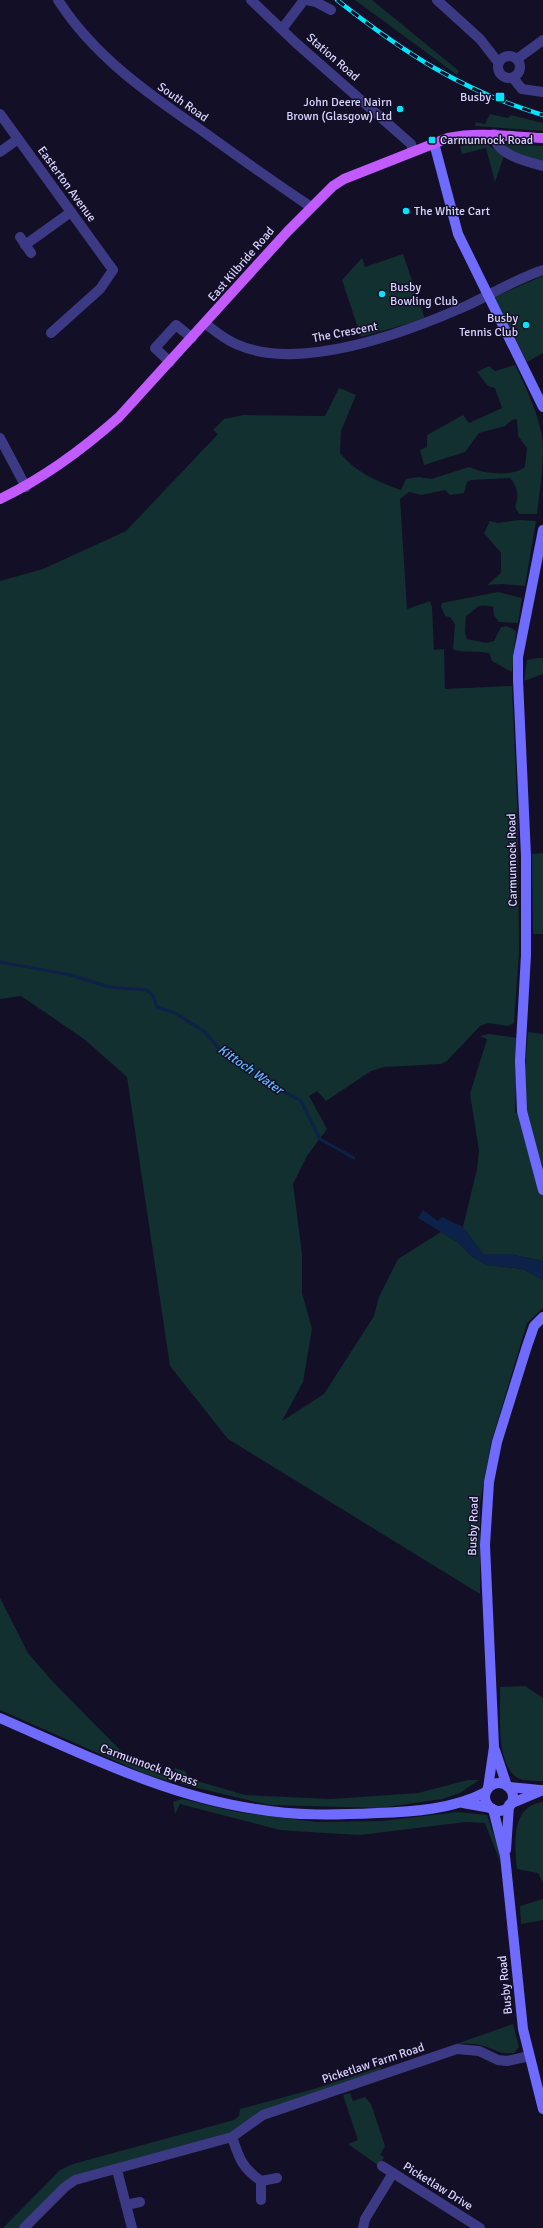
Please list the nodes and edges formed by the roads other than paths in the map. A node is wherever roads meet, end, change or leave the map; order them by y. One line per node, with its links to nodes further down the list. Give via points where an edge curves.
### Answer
1 (58, 0): 20 (street, South Road, via 94,47 145,92)
2 (251, 0): 6 (street, Station Road)
3 (306, 0): 5 (street); 6 (street)
4 (442, 2): 9 (street, via 480,39)
5 (330, 10)
6 (282, 29): 17 (street, Station Road, via 411,144)
7 (543, 40): 8 (street)
8 (517, 59): 9 (street, via 507,56); 10 (street, via 520,70)
9 (498, 62): 10 (street, via 500,75)
10 (513, 78): 11 (street, via 522,89)
11 (543, 92)
12 (0, 114): 15 (street, Easterton Avenue)
13 (494, 134): 14 (main road, East Kilbride Road); 16 (main road, East Kilbride Road, via 463,135); 19 (street, via 496,144 504,151)
14 (543, 138)
15 (18, 139): 18 (street); 21 (street, Easterton Avenue)
16 (434, 142): 17 (main road, East Kilbride Road); 24 (main road, via 458,234)
17 (413, 151): 20 (main road, East Kilbride Road, via 344,179)
18 (0, 152)
19 (543, 166)
20 (311, 207): 25 (main road, East Kilbride Road)
21 (71, 212): 22 (street); 26 (street, Easterton Avenue, via 113,270 100,289)
22 (25, 245)
23 (543, 270): 24 (street, The Crescent, via 527,275)
24 (488, 295): 25 (street, The Crescent, via 427,322 375,341 313,352 279,353 250,349 220,336); 29 (main road)
25 (206, 324): 27 (main road, East Kilbride Road)
26 (52, 334)
27 (192, 338): 28 (main road, East Kilbride Road); 28 (street, via 176,325 155,348)
28 (170, 362): 31 (main road, East Kilbride Road, via 119,417 95,438 50,473)
29 (543, 407)
30 (0, 438): 31 (street)
31 (26, 487): 32 (main road, East Kilbride Road)
32 (0, 499)
33 (543, 530): 34 (main road, Carmunnock Road, via 518,657 526,856 526,955 520,1061 521,1096 522,1111)
34 (543, 1190)
35 (543, 1317): 37 (main road, Busby Road, via 534,1326 527,1346 498,1442 489,1482 484,1545)
36 (0, 1718): 41 (main road, Carmunnock Bypass, via 172,1790 256,1810 329,1815 391,1812)
37 (494, 1747): 38 (main road, Busby Road); 39 (main road, Busby Road)
38 (508, 1786): 39 (main road, via 496,1783); 40 (main road); 42 (main road, via 513,1796)
39 (487, 1790): 41 (main road, Carmunnock Bypass); 43 (main road, via 486,1801)
40 (543, 1790): 42 (main road)
41 (463, 1803): 43 (main road, Carmunnock Bypass)
42 (510, 1805): 43 (main road, via 500,1810); 44 (main road, Busby Road)
43 (492, 1809): 44 (main road, Busby Road)
44 (505, 1856): 45 (main road, Busby Road, via 520,2009)
45 (529, 2056): 46 (main road, Busby Road); 47 (street, Picketlaw Farm Road, via 506,2061 479,2051 457,2050 263,2115)
46 (543, 2109)
47 (232, 2137): 49 (street, Picketlaw Farm Road); 52 (street, via 243,2167)
48 (382, 2166): 50 (street, Picketlaw Drive)
49 (117, 2170): 55 (street); 56 (street, Picketlaw Farm Road, via 75,2180 64,2187)
50 (393, 2173): 58 (street); 59 (street, Picketlaw Drive)
51 (277, 2178): 52 (street)
52 (261, 2181): 53 (street)
53 (260, 2200)
54 (140, 2202): 55 (street)
55 (126, 2205): 57 (street)
56 (24, 2228)
57 (132, 2228)
58 (362, 2228)
59 (480, 2228)

